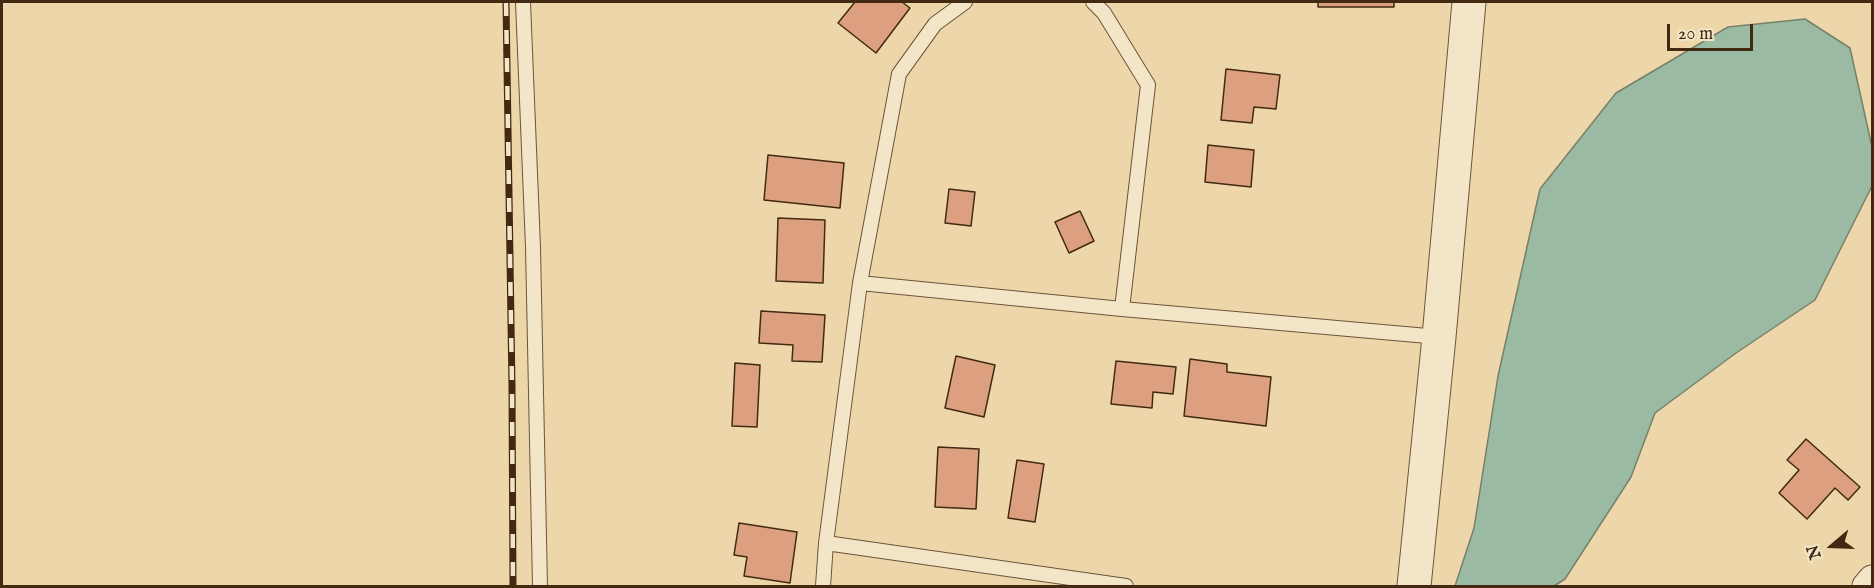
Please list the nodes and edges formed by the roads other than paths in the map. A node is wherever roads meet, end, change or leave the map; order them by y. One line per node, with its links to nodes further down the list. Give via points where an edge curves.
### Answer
1 (523, 2): 10 (lane)
2 (965, 2): 5 (lane, via 935,24 899,74)
3 (1093, 2): 6 (lane, via 1104,13 1148,85)
4 (1469, 2): 7 (street)
5 (860, 283): 6 (lane); 8 (lane)
6 (1122, 309): 7 (lane)
7 (1439, 337): 13 (street)
8 (826, 543): 11 (lane); 12 (lane)
9 (1872, 579): 14 (street)
10 (540, 586)
11 (823, 586)
12 (1126, 586)
13 (1414, 586)
14 (1866, 586)

